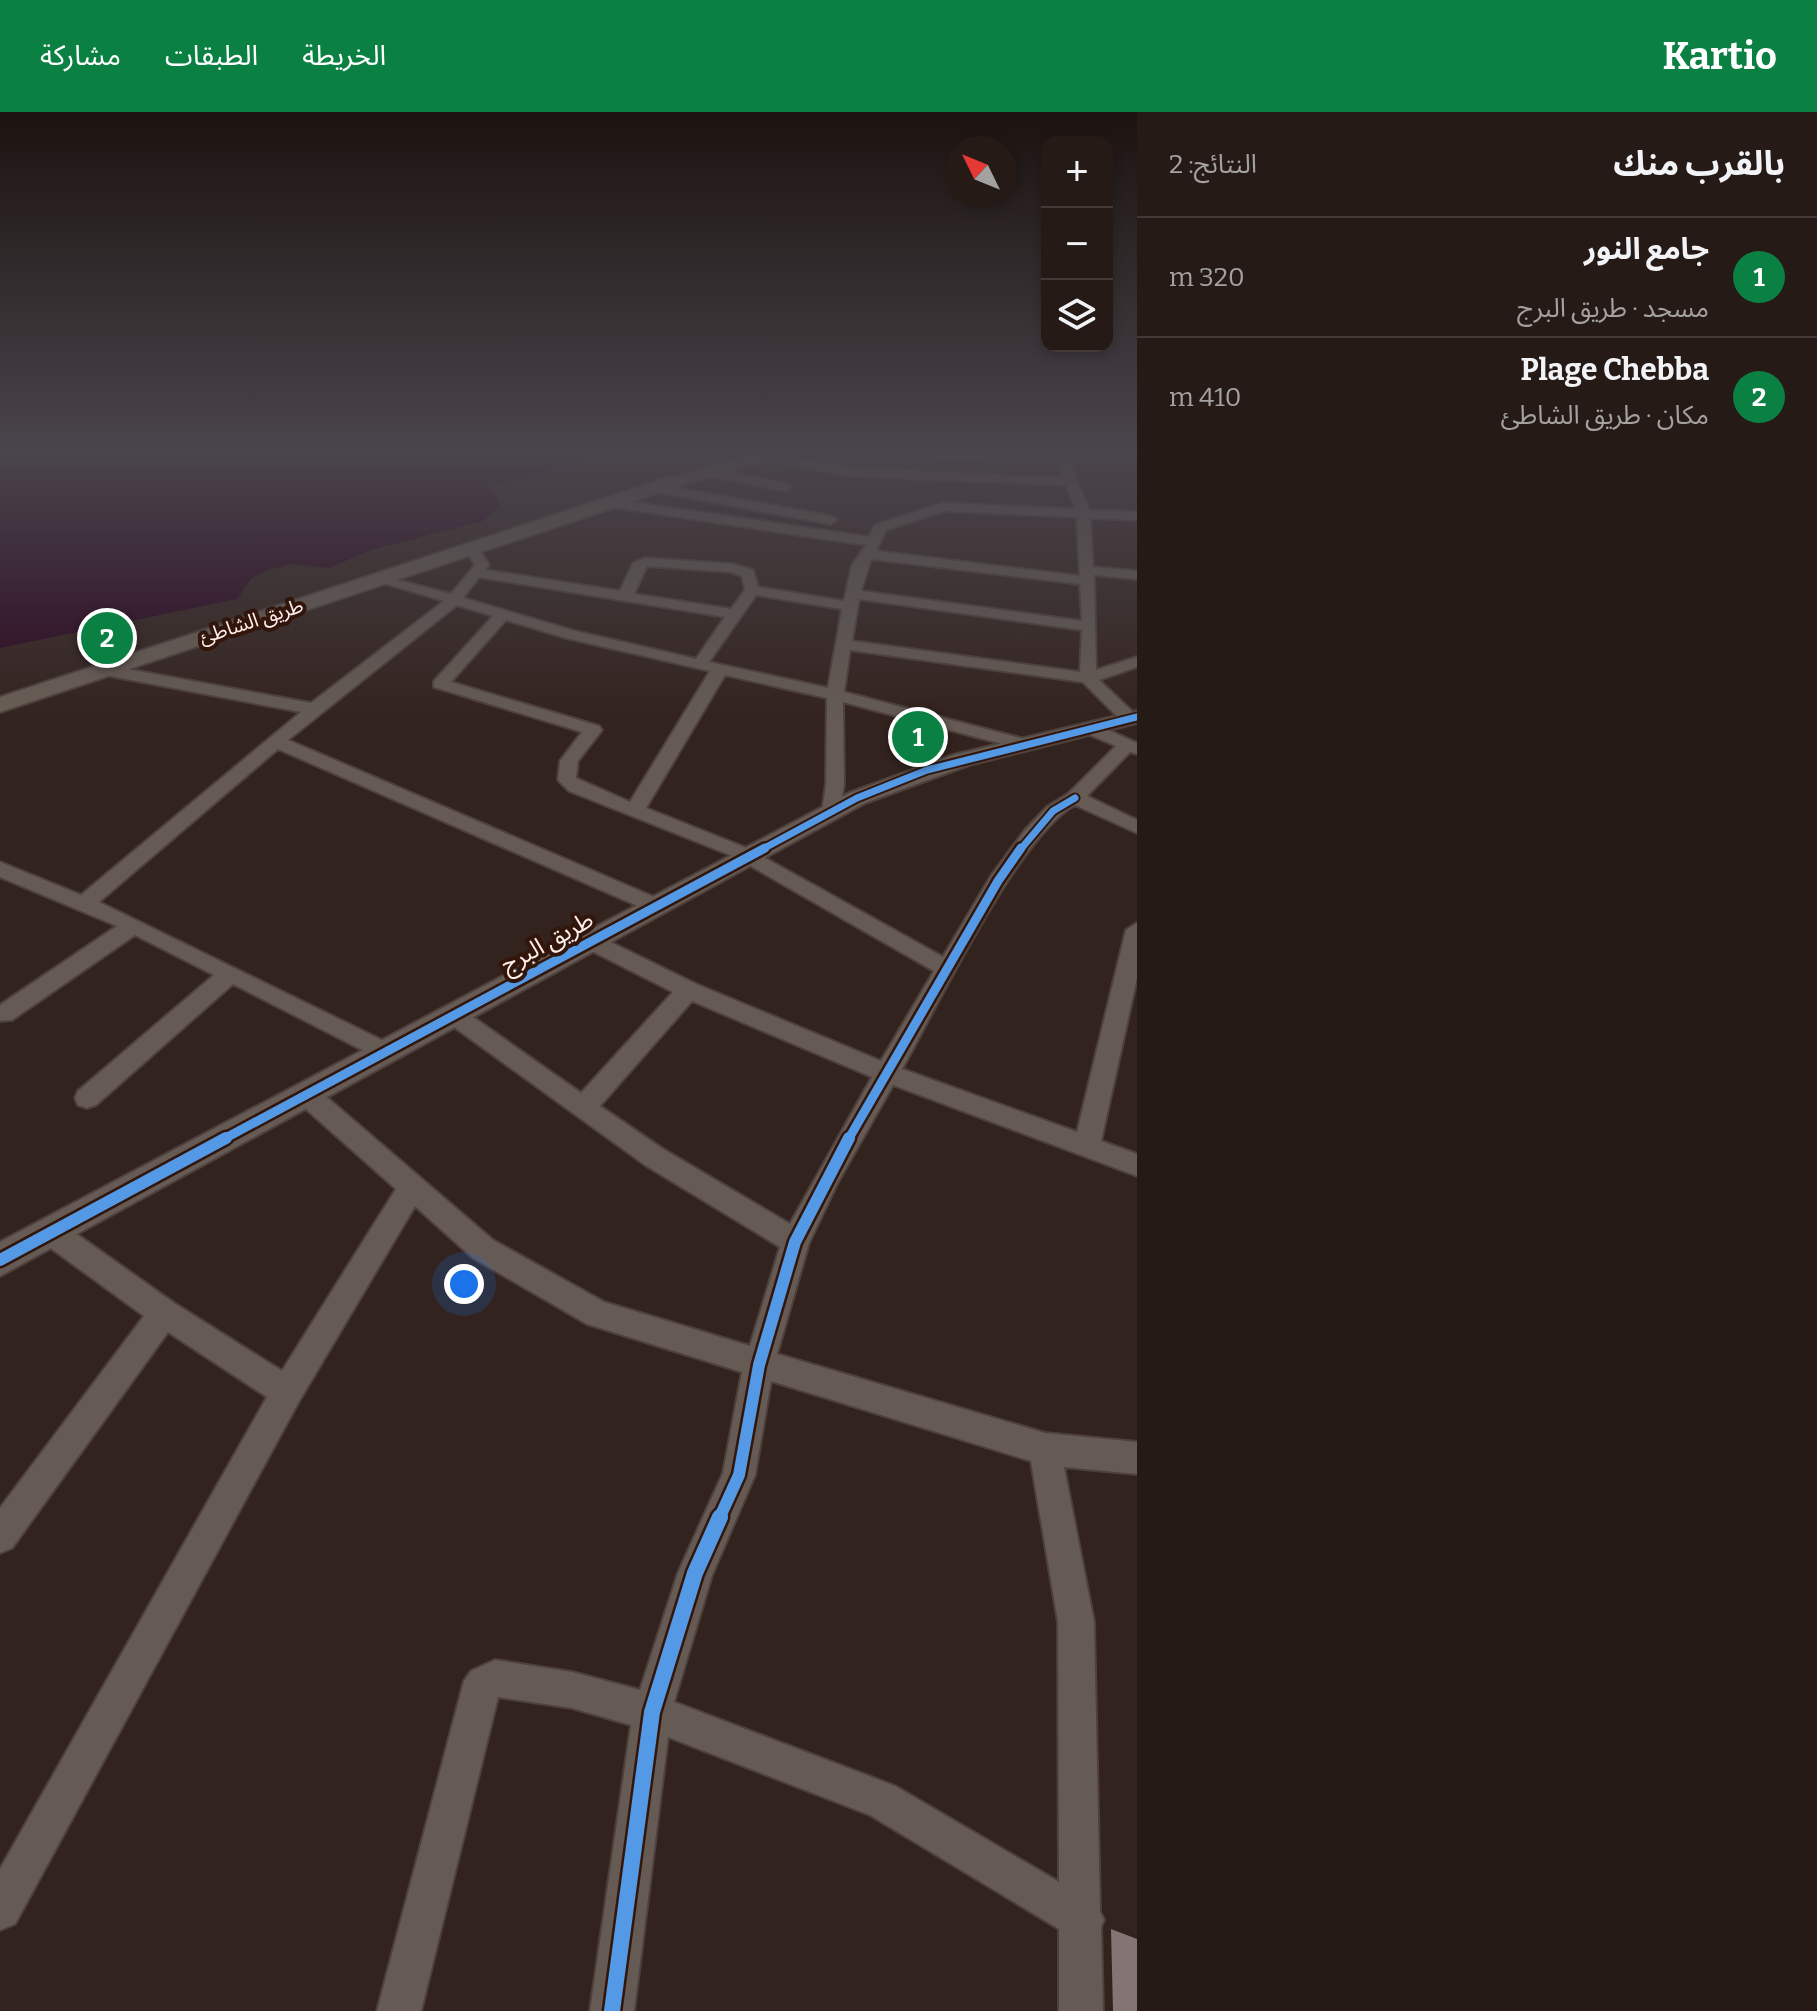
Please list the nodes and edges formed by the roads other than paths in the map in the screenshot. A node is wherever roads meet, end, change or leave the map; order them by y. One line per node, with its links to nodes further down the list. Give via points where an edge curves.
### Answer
1 (491, 543): 5 (main road, طريق الشاطئ)
2 (873, 543): 12 (street, via 859,565)
3 (884, 543): 7 (street)
4 (1085, 543): 7 (street)
5 (472, 549): 6 (street, via 483,562); 9 (main road, طريق الشاطئ)
6 (478, 573): 11 (street); 13 (street)
7 (1087, 575): 8 (street); 16 (street)
8 (1137, 575)
9 (382, 578): 13 (street); 21 (main road, طريق الشاطئ)
10 (752, 590): 11 (street, via 752,581 742,570 652,561 640,563); 12 (street); 14 (street)
11 (625, 597): 14 (street)
12 (851, 600): 16 (street); 17 (street)
13 (452, 602): 15 (street); 25 (street)
14 (734, 614): 19 (street)
15 (502, 616): 19 (street); 30 (street, via 440,684 593,730 569,761 567,780)
16 (1090, 627): 22 (street)
17 (845, 645): 22 (street); 23 (street)
18 (1137, 662): 22 (street)
19 (699, 665): 20 (street)
20 (720, 669): 23 (street); 30 (street)
21 (105, 670): 24 (main road, طريق الشاطئ); 25 (street)
22 (1088, 678): 26 (street)
23 (835, 695): 28 (street); 31 (street)
24 (0, 705)
25 (314, 709): 27 (street)
26 (1133, 733): 28 (street, طريق البرج, via 1089,728); 29 (street)
27 (277, 742): 35 (street); 36 (street)
28 (1018, 743): 31 (street, طريق البرج, via 916,773)
29 (1075, 798): 32 (street); 41 (street, via 1026,841)
30 (635, 810): 33 (street)
31 (831, 812): 33 (street, طريق البرج)
32 (1137, 827)
33 (748, 856): 36 (street, طريق البرج); 41 (street)
34 (0, 869): 35 (street)
35 (85, 903): 37 (street)
36 (654, 905): 39 (street, طريق البرج)
37 (134, 925): 42 (street); 44 (street)
38 (1137, 930): 40 (street)
39 (590, 941): 43 (street); 45 (street, طريق البرج)
40 (1134, 956): 51 (street)
41 (946, 968): 47 (street)
42 (230, 974): 46 (street); 49 (street)
43 (688, 990): 47 (street); 50 (street)
44 (4, 1014)
45 (455, 1016): 46 (street, طريق البرج); 50 (street)
46 (386, 1052): 48 (street, طريق البرج)
47 (886, 1073): 51 (street); 55 (street)
48 (307, 1095): 53 (street); 54 (street, طريق البرج)
49 (87, 1098)
50 (583, 1108): 55 (street)
51 (1086, 1148): 52 (street)
52 (1137, 1165)
53 (413, 1186): 58 (street, via 483,1249 577,1305); 59 (street)
54 (51, 1232): 56 (street, طريق البرج); 57 (street)
55 (795, 1242): 58 (street)
56 (0, 1260)
57 (164, 1313): 59 (street); 62 (street)
58 (759, 1365): 60 (street); 63 (street, via 739,1475 695,1573)
59 (287, 1392): 64 (street)
60 (1045, 1449): 61 (street); 65 (street, via 1076,1622)
61 (1137, 1458)
62 (0, 1536)
63 (652, 1712): 65 (street, via 881,1800); 66 (street, via 572,1690 495,1678 484,1684 477,1694); 67 (street)
64 (0, 1909)
65 (1083, 1920): 68 (street)
66 (399, 2011)
67 (612, 2011)
68 (1081, 2011)

